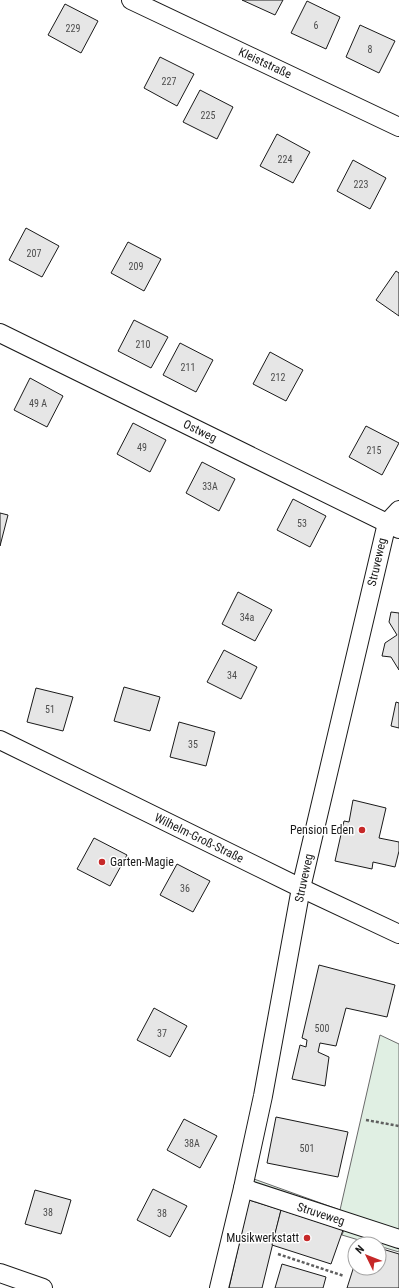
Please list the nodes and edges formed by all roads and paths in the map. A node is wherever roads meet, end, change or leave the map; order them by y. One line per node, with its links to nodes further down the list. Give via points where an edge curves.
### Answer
1 (131, 0): 2 (street, Kleiststraße)
2 (399, 127)
3 (0, 333): 5 (street, Ostweg)
4 (399, 510): 5 (street)
5 (393, 526): 7 (street, Struveweg)
6 (0, 740): 7 (street, Wilhelm-Groß-Straße)
7 (301, 888): 8 (street, Wilhelm-Groß-Straße); 11 (street, Struveweg)
8 (399, 934)
9 (366, 1120): 10 (path)
10 (399, 1126)
11 (244, 1188): 12 (street, Struveweg); 17 (street, Struveweg)
12 (399, 1240)
13 (278, 1254): 15 (path)
14 (0, 1273): 16 (street)
15 (344, 1276)
16 (43, 1288)
17 (219, 1288)

